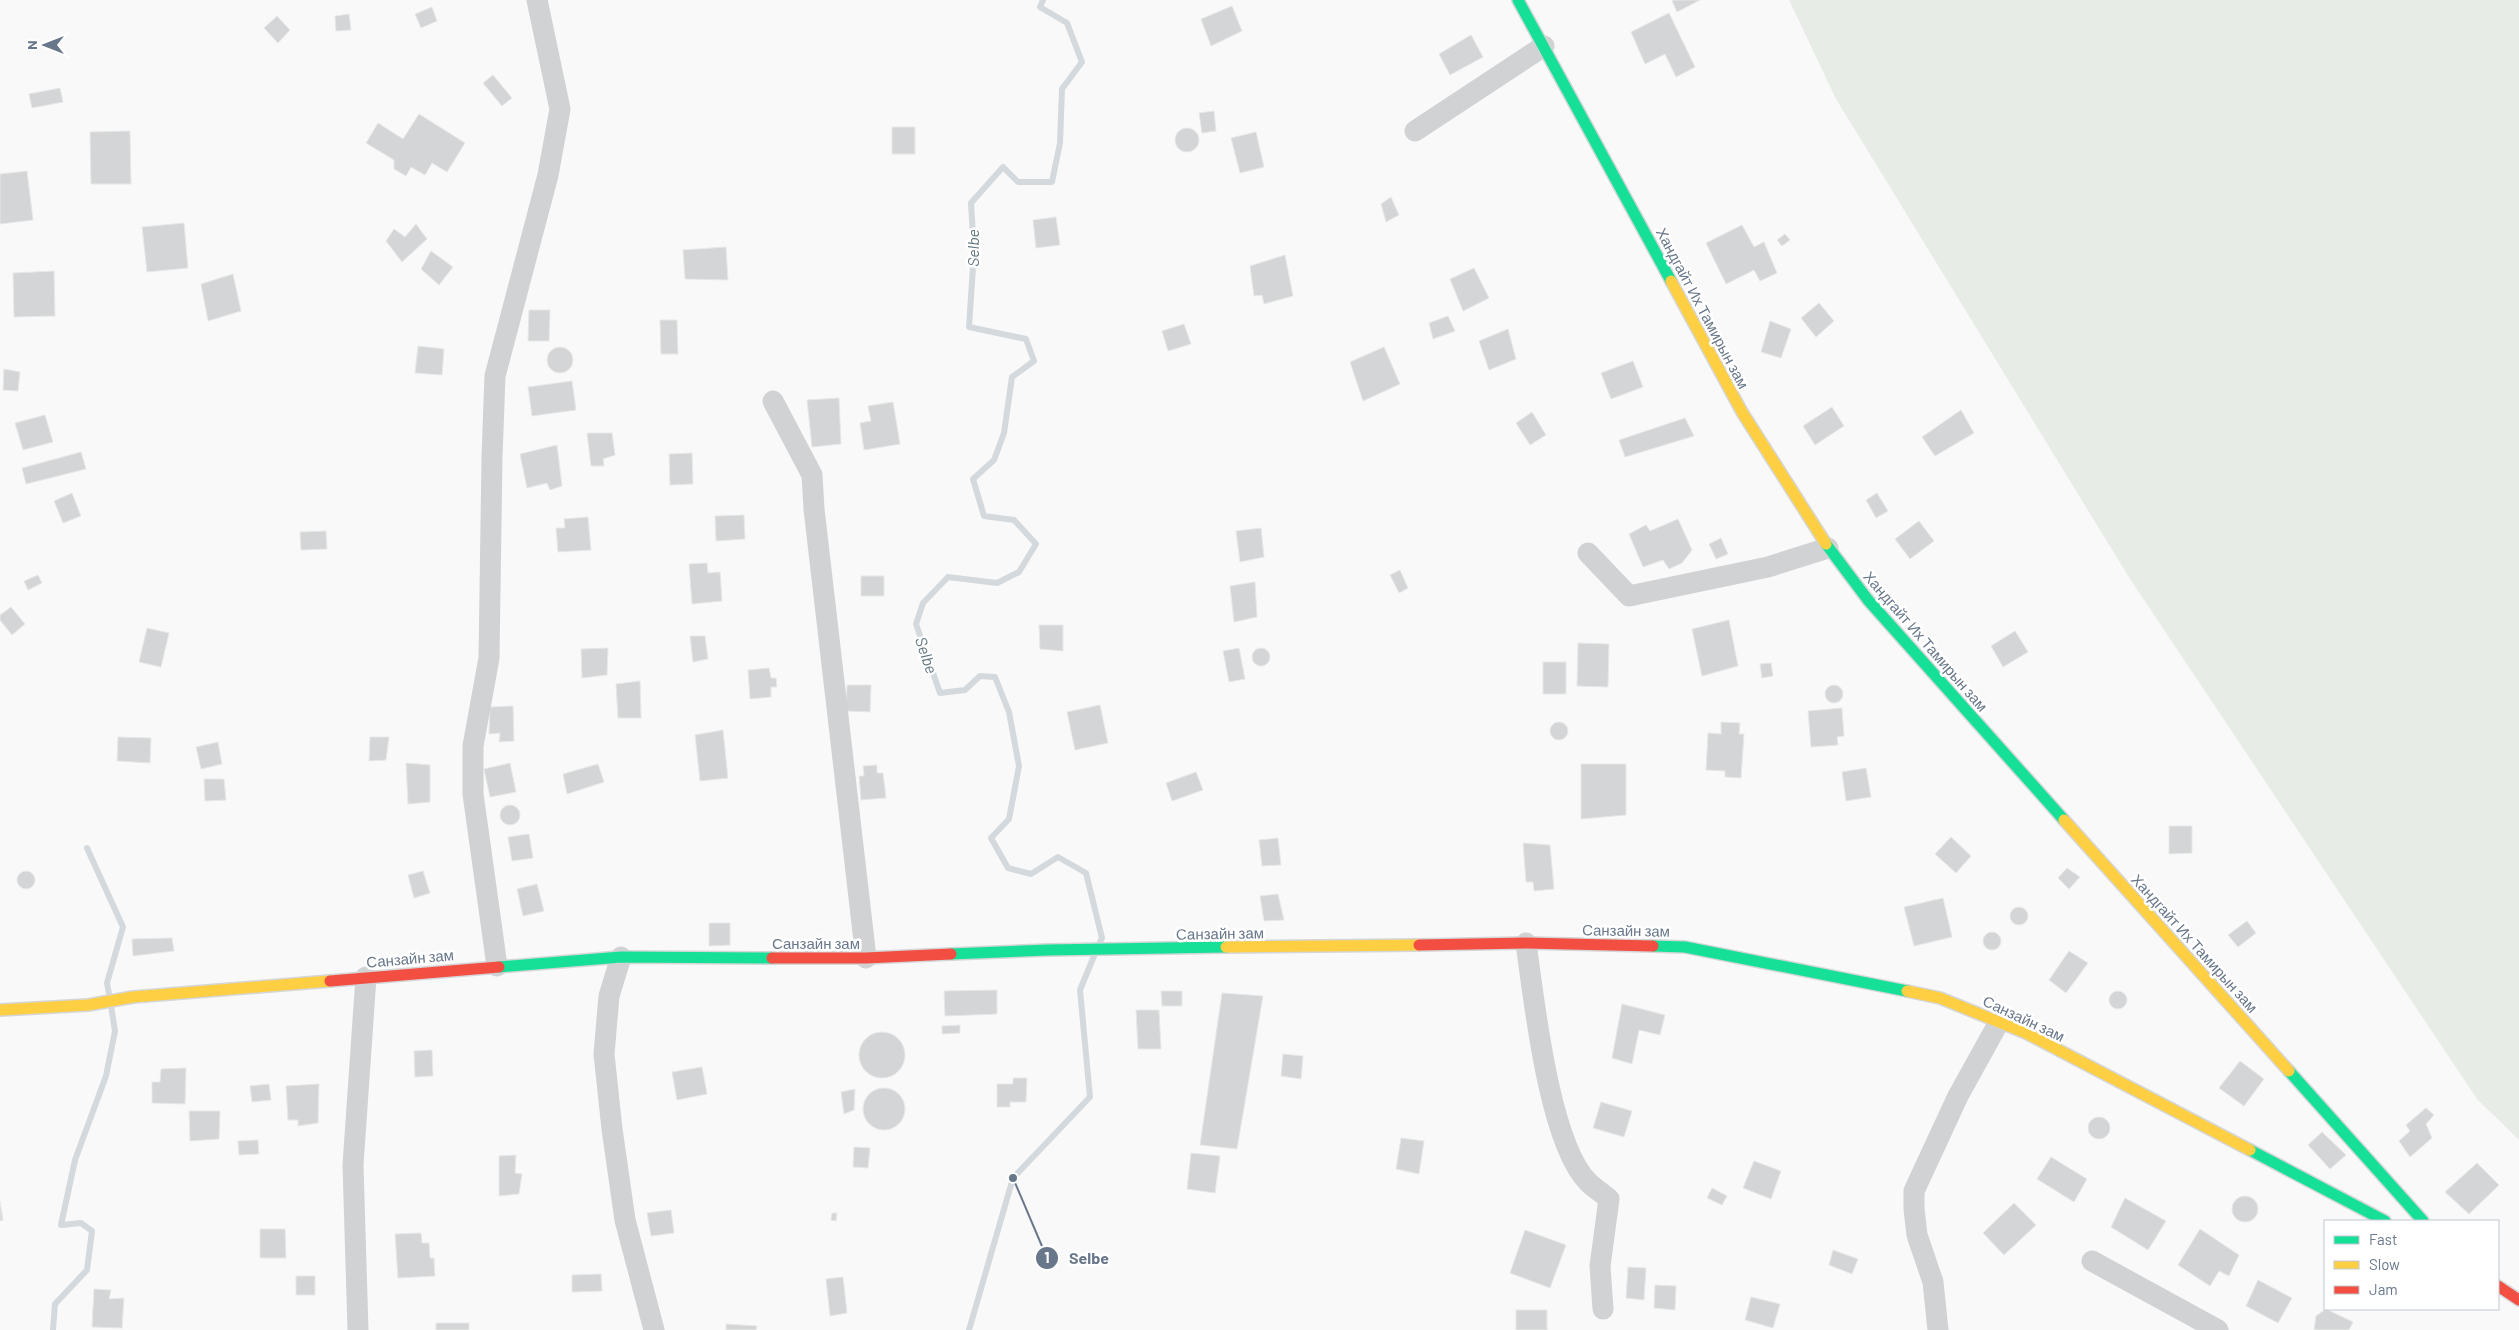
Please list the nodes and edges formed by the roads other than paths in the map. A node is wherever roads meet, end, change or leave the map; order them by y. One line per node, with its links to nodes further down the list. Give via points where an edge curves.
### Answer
1 (537, 0): 11 (street, via 560,109 548,175 495,376 489,658 473,746 473,794)
2 (1518, 0): 3 (main road, Хандгайт Их Тамирын зам)
3 (1544, 46): 4 (street); 6 (main road, Хандгайт Их Тамирын зам, via 1742,412)
4 (1416, 132)
5 (774, 401): 10 (street, via 812,475)
6 (1828, 548): 7 (street, via 1768,567 1629,596); 16 (main road, Хандгайт Их Тамирын зам, via 1874,607)
7 (1588, 553)
8 (1526, 943): 10 (main road, Санзайн зам, via 1048,950); 14 (main road, Санзайн зам, via 1685,947 1940,998); 20 (street, via 1542,1046 1566,1146 1587,1181 1609,1199 1600,1266)
9 (621, 957): 10 (main road, Санзайн зам); 11 (main road, Санзайн зам); 22 (street, via 609,996 604,1054 626,1220)
10 (866, 958)
11 (497, 966): 12 (main road, Санзайн зам)
12 (366, 977): 13 (main road, Санзайн зам, via 133,997 88,1005); 21 (street, via 353,1165)
13 (0, 1010)
14 (1999, 1022): 15 (main road, Санзайн зам); 23 (street, via 1958,1096 1914,1191 1917,1235 1933,1282)
15 (2384, 1220)
16 (2422, 1220)
17 (2092, 1261): 24 (street)
18 (2499, 1287): 19 (main road)
19 (2519, 1300)
20 (1603, 1309)
21 (358, 1330)
22 (654, 1330)
23 (1938, 1330)
24 (2218, 1330)

